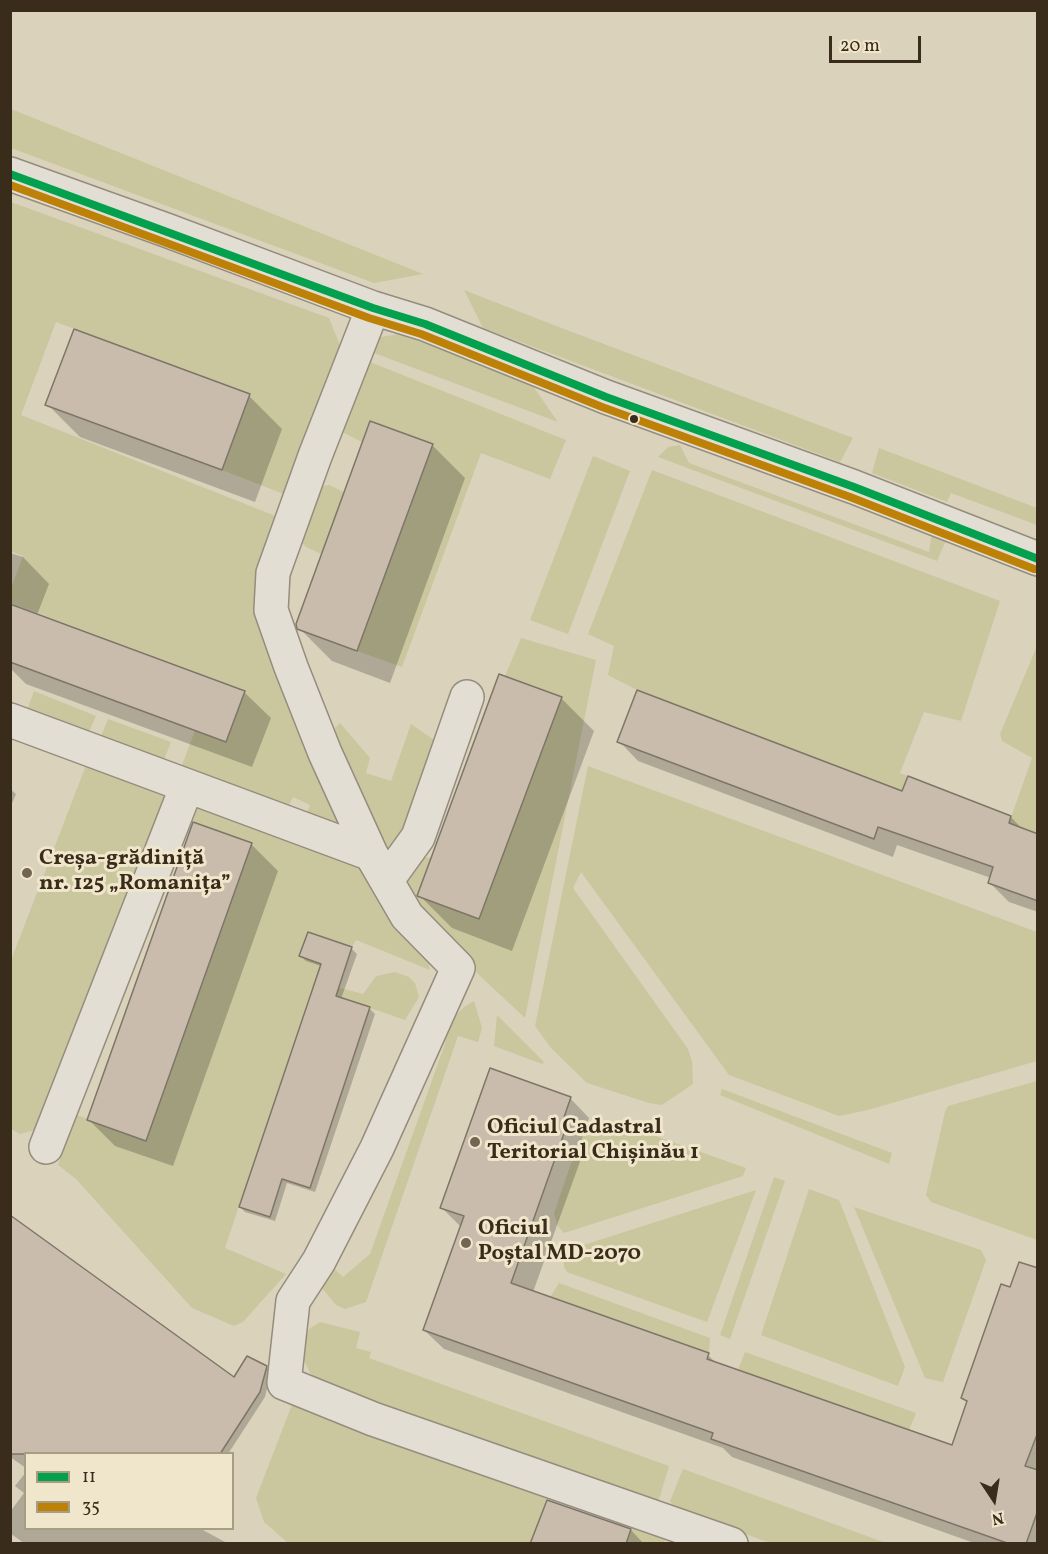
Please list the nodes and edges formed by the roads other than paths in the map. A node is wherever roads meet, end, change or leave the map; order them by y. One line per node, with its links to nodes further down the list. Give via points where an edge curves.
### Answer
1 (10, 174): 2 (street)
2 (373, 308): 3 (street, via 425,324); 7 (street, via 273,573 271,610 325,753)
3 (1038, 559)
4 (467, 697): 7 (street, via 418,837)
5 (10, 720): 6 (street)
6 (188, 786): 7 (street); 8 (street)
7 (379, 867): 9 (street, via 407,916 458,968 377,1148 319,1261 293,1301 284,1383 373,1419)
8 (46, 1147)
9 (731, 1544)

